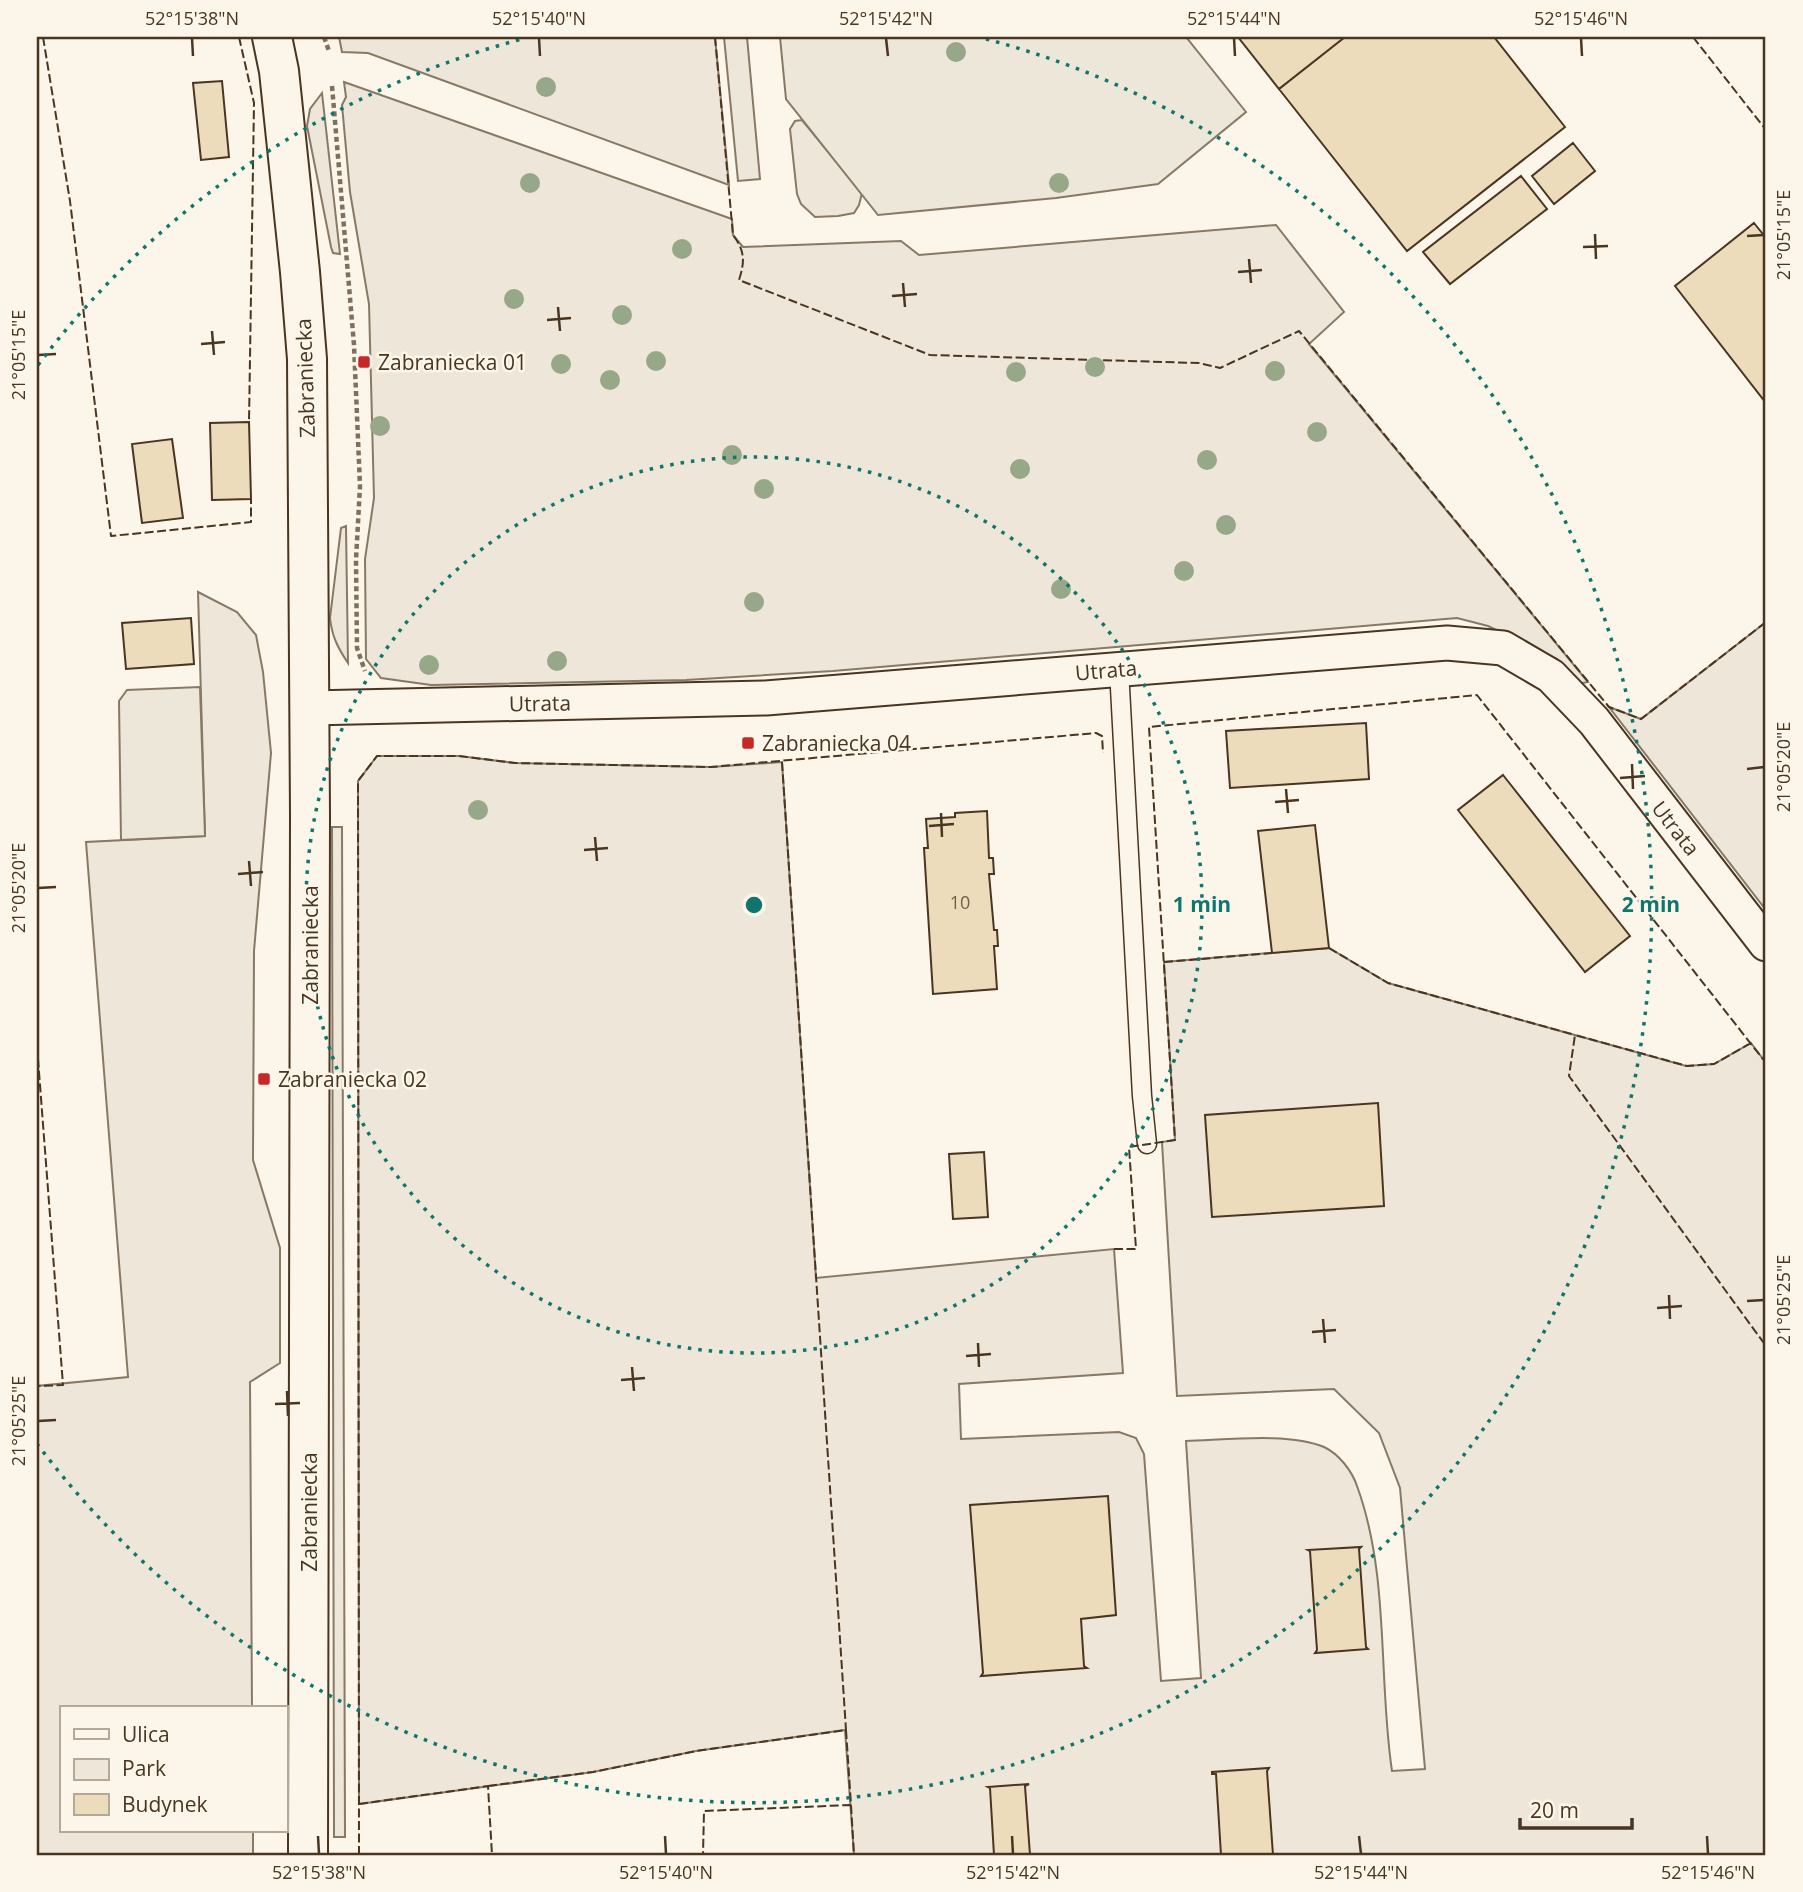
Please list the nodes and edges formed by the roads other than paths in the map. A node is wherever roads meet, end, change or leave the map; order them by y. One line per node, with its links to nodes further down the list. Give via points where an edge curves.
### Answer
1 (272, 37): 3 (main road, Zabraniecka, via 306,359)
2 (1119, 669): 3 (street, Utrata, via 766,698); 4 (street, Utrata, via 1447,643 1503,649 1551,676 1594,721); 5 (lane)
3 (310, 708): 6 (main road, Zabraniecka)
4 (1766, 944)
5 (1147, 1144)
6 (308, 1855)

